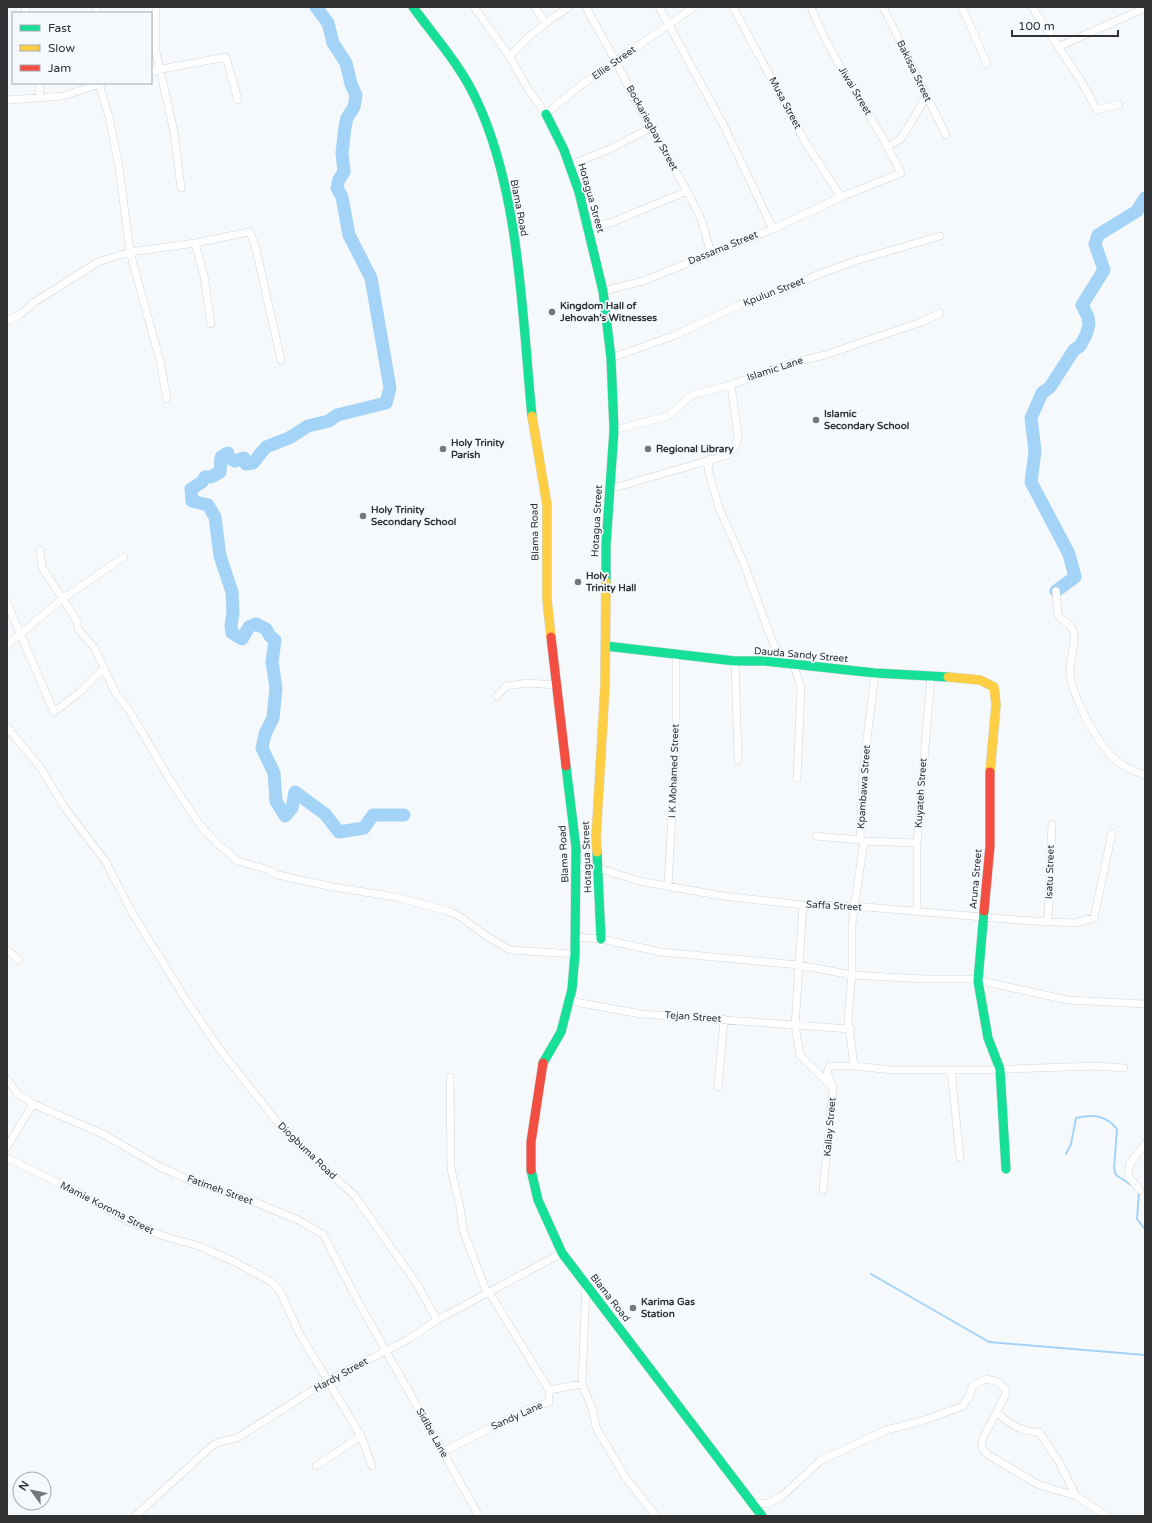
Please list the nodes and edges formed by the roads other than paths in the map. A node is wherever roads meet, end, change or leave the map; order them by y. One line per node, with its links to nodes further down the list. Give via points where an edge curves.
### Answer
1 (156, 7): 21 (street, via 156,52)
2 (413, 7): 71 (street, Blama Road, via 476,98 495,152 510,214 532,418 547,505 547,599)
3 (474, 7): 18 (street)
4 (535, 7): 15 (street)
5 (569, 7): 15 (street)
6 (586, 7): 19 (street, Bockariegbay Street)
7 (659, 7): 16 (street)
8 (694, 7): 16 (street, Ellie Street)
9 (733, 7): 39 (street, Musa Street, via 806,143)
10 (811, 7): 34 (street, Jiwai Street, via 833,56)
11 (883, 7): 27 (street, Bakissa Street)
12 (962, 7): 20 (street)
13 (1032, 7): 17 (street)
14 (1145, 8): 17 (street)
15 (545, 23): 18 (street, via 517,47)
16 (669, 24): 19 (street, Ellie Street); 41 (street, via 724,126)
17 (1058, 47): 30 (street, via 1097,110)
18 (510, 57): 31 (street)
19 (616, 62): 31 (street, Ellie Street, via 580,86); 32 (street, Bockariegbay Street)
20 (987, 64)
21 (160, 69): 22 (street); 29 (street, via 226,57); 37 (street, via 174,132)
22 (152, 71)
23 (40, 84): 26 (street)
24 (97, 84): 26 (street, via 63,96)
25 (100, 84): 44 (street, via 119,167)
26 (39, 97): 28 (street)
27 (926, 97): 33 (street, Bakissa Street); 34 (street, via 901,139)
28 (7, 100)
29 (238, 100)
30 (1119, 104)
31 (546, 114): 35 (street, Hotagua Street)
32 (650, 128): 35 (street, via 610,149); 38 (street, Bockariegbay Street)
33 (946, 135)
34 (888, 146): 36 (street, Jiwai Street)
35 (570, 165): 40 (street, Hotagua Street)
36 (901, 173): 39 (street, Dassama Street)
37 (181, 188)
38 (687, 191): 40 (street, via 613,222); 45 (street, Bockariegbay Street, via 701,219)
39 (841, 197): 41 (street, Dassama Street)
40 (588, 228): 46 (street, Hotagua Street)
41 (773, 229): 45 (street, Dassama Street)
42 (940, 236): 50 (street, Kpulun Street, via 817,275 781,291 748,301 673,336)
43 (195, 243): 44 (street); 49 (street, via 204,276); 51 (street, via 249,232 252,235)
44 (130, 252): 48 (street, via 98,262); 53 (street, via 160,361)
45 (711, 253): 46 (street, Dassama Street, via 643,281)
46 (603, 291): 50 (street, Hotagua Street)
47 (940, 313): 52 (street, Islamic Lane, via 921,322)
48 (7, 322)
49 (211, 324)
50 (610, 358): 54 (street, Hotagua Street)
51 (281, 360)
52 (731, 385): 54 (street, Islamic Lane, via 692,395 668,416); 55 (street, via 738,436 736,445 728,455)
53 (167, 399)
54 (614, 430): 56 (street, Hotagua Street)
55 (710, 459): 56 (street); 67 (street, via 708,469 719,508 743,561 771,638 779,654)
56 (610, 489): 64 (street, Hotagua Street, via 605,597)
57 (40, 550): 60 (street, via 42,567)
58 (124, 557): 60 (street)
59 (1056, 591): 76 (street, via 1058,615 1073,629 1070,673 1077,701 1104,746 1117,761)
60 (62, 599): 62 (street); 68 (street, via 77,621 78,629 94,647)
61 (7, 603): 62 (street)
62 (20, 634): 63 (street); 68 (street, via 54,712 80,692)
63 (7, 645)
64 (606, 646): 65 (street, Dauda Sandy Street); 84 (street, Hotagua Street, via 596,838)
65 (676, 655): 66 (street, Dauda Sandy Street); 85 (street, I K Mohamed Street, via 676,743)
66 (735, 661): 67 (street, Dauda Sandy Street); 75 (street)
67 (791, 665): 69 (street, Dauda Sandy Street); 77 (street, via 801,688)
68 (104, 668): 94 (street, via 116,694 129,710 153,754 200,825 219,846 238,861 291,878 406,900 459,916 510,950)
69 (875, 673): 70 (street, Dauda Sandy Street); 81 (street, Kpambawa Street, via 863,772)
70 (931, 676): 72 (street, Dauda Sandy Street, via 980,680); 82 (street, Kuyateh Street)
71 (556, 685): 73 (street, via 528,683 506,686); 83 (street, Blama Road, via 570,793)
72 (994, 687): 89 (street, Aruna Street, via 996,705 990,760 990,846)
73 (497, 696)
74 (7, 727): 123 (street, Diogbuma Road, via 40,767 65,808 106,862 131,911 205,1030 286,1133 354,1195 417,1284)
75 (738, 760)
76 (1145, 775)
77 (797, 778)
78 (1052, 824): 90 (street, Isatu Street)
79 (1112, 832): 90 (street, Saffa Street, via 1094,918 1074,923)
80 (816, 836): 81 (street)
81 (862, 841): 82 (street); 87 (street, Kpambawa Street)
82 (917, 843): 88 (street, Kuyateh Street)
83 (576, 867): 84 (street, Saffa Street); 91 (street, Blama Road)
84 (598, 868): 85 (street, Saffa Street, via 639,881); 92 (street, Hotagua Street)
85 (668, 886): 86 (street, Saffa Street, via 723,896)
86 (803, 905): 87 (street, Saffa Street); 96 (street)
87 (855, 906): 88 (street, Saffa Street); 97 (street, Kpambawa Street, via 852,924)
88 (917, 911): 89 (street, Saffa Street)
89 (984, 917): 90 (street, Saffa Street); 98 (street, Aruna Street)
90 (1048, 921)
91 (575, 937): 92 (street); 94 (street, Blama Road)
92 (601, 939): 96 (street, via 660,952)
93 (7, 950): 95 (street)
94 (575, 954): 99 (street, Blama Road)
95 (19, 960)
96 (799, 966): 97 (street); 102 (street)
97 (852, 975): 98 (street); 103 (street, Kpambawa Street, via 848,1018)
98 (978, 981): 100 (street, via 1068,1000); 107 (street, Aruna Street, via 988,1038)
99 (570, 1001): 101 (street, Tejan Street, via 641,1014); 120 (street, Blama Road, via 561,1032 543,1060 531,1142 530,1174 538,1200)
100 (1145, 1004)
101 (724, 1019): 102 (street, Tejan Street); 110 (street)
102 (795, 1026): 103 (street, Tejan Street); 111 (street, via 800,1055)
103 (851, 1029): 104 (street, Kpambawa Street)
104 (854, 1066): 106 (street, via 893,1070); 111 (street, Kallay Street, via 830,1066 827,1072)
105 (1124, 1068): 107 (street, via 1097,1066)
106 (951, 1070): 107 (street); 115 (street)
107 (1000, 1070): 117 (street, Aruna Street)
108 (450, 1077): 122 (street, via 451,1169 463,1230)
109 (7, 1079): 112 (street, Fatimeh Street, via 17,1093)
110 (718, 1088)
111 (834, 1089): 118 (street, Kallay Street)
112 (33, 1104): 114 (street); 124 (street, Fatimeh Street, via 102,1134 160,1167 192,1181 252,1201 298,1220 323,1234)
113 (1145, 1144): 119 (street, via 1130,1163 1128,1176)
114 (7, 1147)
115 (960, 1157)
116 (7, 1158): 125 (street, Mamie Koroma Street, via 77,1192 126,1220 163,1236 199,1246 254,1271 270,1282 280,1291 298,1331)
117 (1006, 1169)
118 (823, 1190)
119 (1140, 1190)
120 (562, 1253): 121 (street, Blama Road); 122 (street, Hardy Street)
121 (586, 1285): 126 (street); 134 (street, Blama Road)
122 (488, 1292): 123 (street, Hardy Street); 127 (street)
123 (437, 1320): 124 (street, Hardy Street, via 409,1339)
124 (385, 1350): 125 (street, Hardy Street); 130 (street, Sidibe Lane)
125 (329, 1380): 129 (street, Mamie Koroma Street); 135 (street, Hardy Street, via 237,1438 211,1446)
126 (582, 1384): 127 (street, Sandy Lane); 137 (street, via 592,1408 596,1427 625,1477)
127 (549, 1390): 130 (street, Sandy Lane, via 549,1402 526,1410)
128 (997, 1412): 133 (street, via 1025,1432 1039,1432 1059,1462); 133 (street, via 982,1440 982,1448 987,1454 1037,1484); 134 (street, via 1004,1398 1005,1388 998,1382 982,1380 972,1386 963,1406 922,1421 886,1430 820,1461 781,1497 767,1504)
129 (361, 1436): 131 (street); 132 (street, Mamie Koroma Street)
130 (442, 1452): 136 (street, Sidibe Lane)
131 (316, 1466)
132 (372, 1466)
133 (1076, 1496): 139 (street)
134 (751, 1502): 138 (street, Blama Road)
135 (134, 1516)
136 (479, 1516)
137 (656, 1516)
138 (762, 1516)
139 (1107, 1516)

